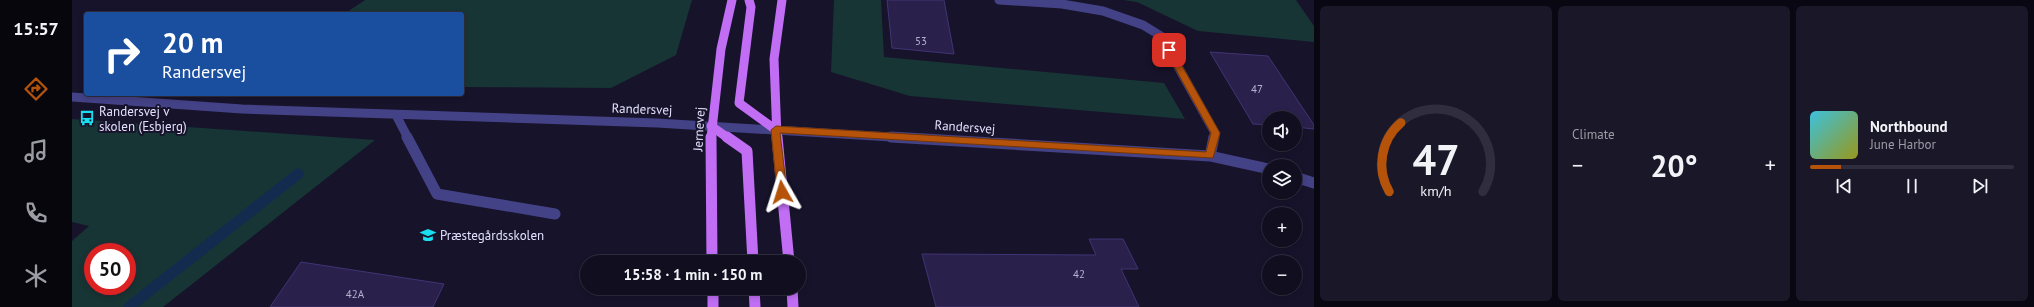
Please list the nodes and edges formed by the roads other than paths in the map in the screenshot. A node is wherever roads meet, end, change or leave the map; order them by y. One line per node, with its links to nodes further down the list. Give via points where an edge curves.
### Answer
1 (732, 0): 7 (main road, Jernevej, via 721,49)
2 (749, 0): 8 (main road, via 751,7 739,103)
3 (782, 0): 8 (main road, via 774,58)
4 (999, 0): 9 (street, via 1102,10 1140,23 1161,36 1215,133)
5 (72, 97): 6 (street, Randersvej, via 242,109)
6 (396, 115): 7 (street, Randersvej); 13 (street, via 437,194)
7 (711, 126): 8 (street, Randersvej); 14 (main road, Jernevej); 15 (main road, via 748,151)
8 (776, 130): 9 (street, Randersvej); 16 (main road)
9 (1210, 156): 10 (street, Randersvej)
10 (1262, 167)
11 (1302, 179): 12 (street)
12 (1314, 183)
13 (555, 214)
14 (712, 255)
15 (753, 255)
16 (788, 255)
17 (712, 295): 20 (main road)
18 (754, 295): 21 (main road)
19 (793, 295): 22 (main road)
20 (713, 307)
21 (755, 307)
22 (794, 307)

